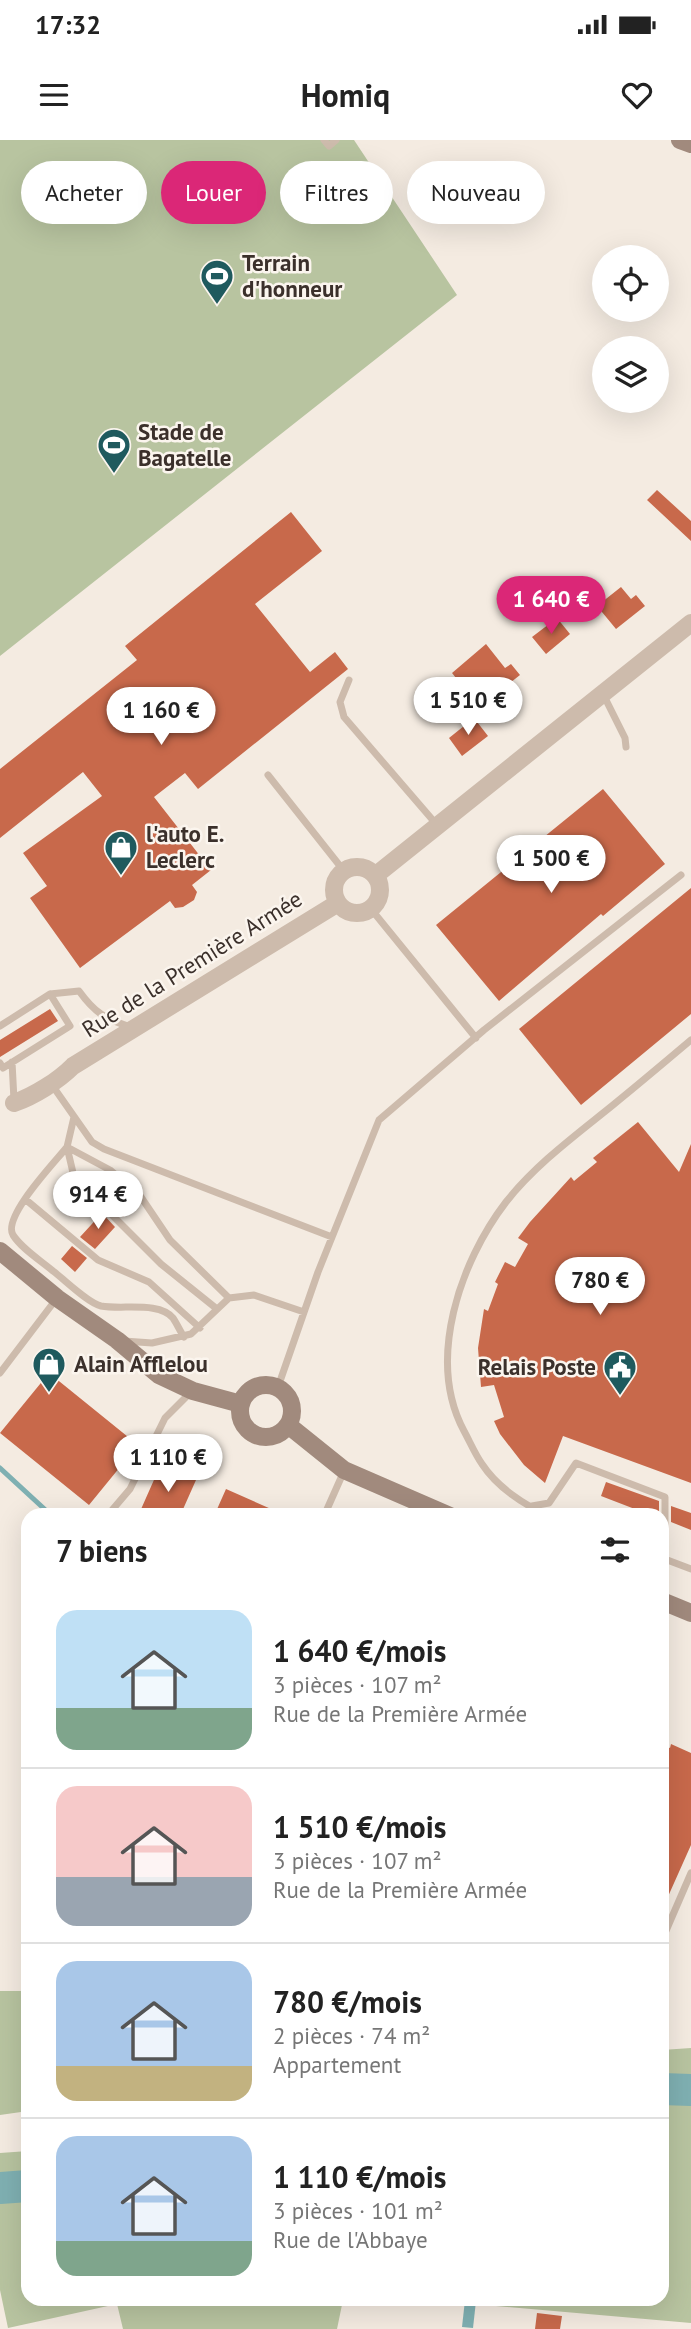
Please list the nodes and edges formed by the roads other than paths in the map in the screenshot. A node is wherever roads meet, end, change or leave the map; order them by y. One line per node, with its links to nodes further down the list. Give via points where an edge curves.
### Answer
1 (324, 140): 2 (lane, via 329,146)
2 (336, 140)
3 (680, 140): 4 (main road)
4 (691, 144)
5 (691, 623): 7 (street)
6 (349, 680): 10 (lane, via 340,702 344,716)
7 (603, 694): 8 (lane); 10 (street)
8 (626, 747)
9 (268, 775): 11 (lane)
10 (437, 825): 12 (street)
11 (344, 871): 12 (street, via 364,868); 14 (street, Rue de la Première Armée, via 335,883)
12 (376, 875): 15 (street, via 380,897)
13 (681, 875): 19 (lane)
14 (338, 903): 15 (street, Rue de la Première Armée, via 350,912); 18 (street, Rue de la Première Armée)
15 (371, 909): 19 (lane)
16 (50, 994): 17 (lane); 18 (lane, via 79,991 106,1020); 21 (lane, via 69,1026)
17 (0, 1026)
18 (135, 1028): 23 (street, Rue de la Première Armée)
19 (476, 1038): 29 (lane, via 379,1120)
20 (691, 1040): 44 (lane, via 534,1172 506,1202 475,1252 450,1324 447,1365 458,1420 482,1465)
21 (12, 1062): 22 (lane, via 3,1068); 25 (lane)
22 (0, 1063)
23 (72, 1066): 24 (street, Rue de la Première Armée); 25 (street, Rue de la Première Armée)
24 (51, 1082): 25 (street, Rue de la Première Armée); 26 (lane)
25 (7, 1107)
26 (74, 1118): 27 (lane); 29 (lane, via 92,1142 104,1149)
27 (67, 1147): 28 (lane); 32 (lane, via 110,1170 141,1197 170,1240); 33 (lane, via 74,1177 161,1264)
28 (25, 1199): 35 (lane, via 97,1260 149,1282); 36 (lane, via 10,1223 12,1233 27,1250 97,1305 164,1311)
29 (332, 1237): 34 (lane)
30 (0, 1251): 31 (main road)
31 (57, 1298): 37 (main road); 38 (lane)
32 (229, 1298): 33 (lane); 34 (lane, via 254,1295)
33 (216, 1309): 35 (lane)
34 (304, 1312): 39 (lane)
35 (200, 1328): 36 (lane)
36 (184, 1337): 37 (lane, via 152,1343)
37 (117, 1340): 40 (main road, via 159,1375)
38 (0, 1373)
39 (278, 1387): 41 (main road, via 255,1386); 42 (main road, via 292,1404)
40 (193, 1391): 41 (main road); 45 (lane, via 165,1418 130,1489)
41 (240, 1404): 42 (main road, via 241,1420 256,1436 271,1437)
42 (288, 1425): 43 (main road)
43 (344, 1470): 46 (lane); 47 (main road)
44 (528, 1506): 48 (lane); 49 (lane, via 549,1503 576,1463 665,1497)
45 (114, 1508)
46 (327, 1508)
47 (432, 1508)
48 (532, 1508)
49 (665, 1508)
50 (669, 1560): 51 (lane)
51 (691, 1569)
52 (669, 1604): 53 (main road)
53 (691, 1613)
54 (691, 1873): 55 (lane)
55 (669, 1924)

